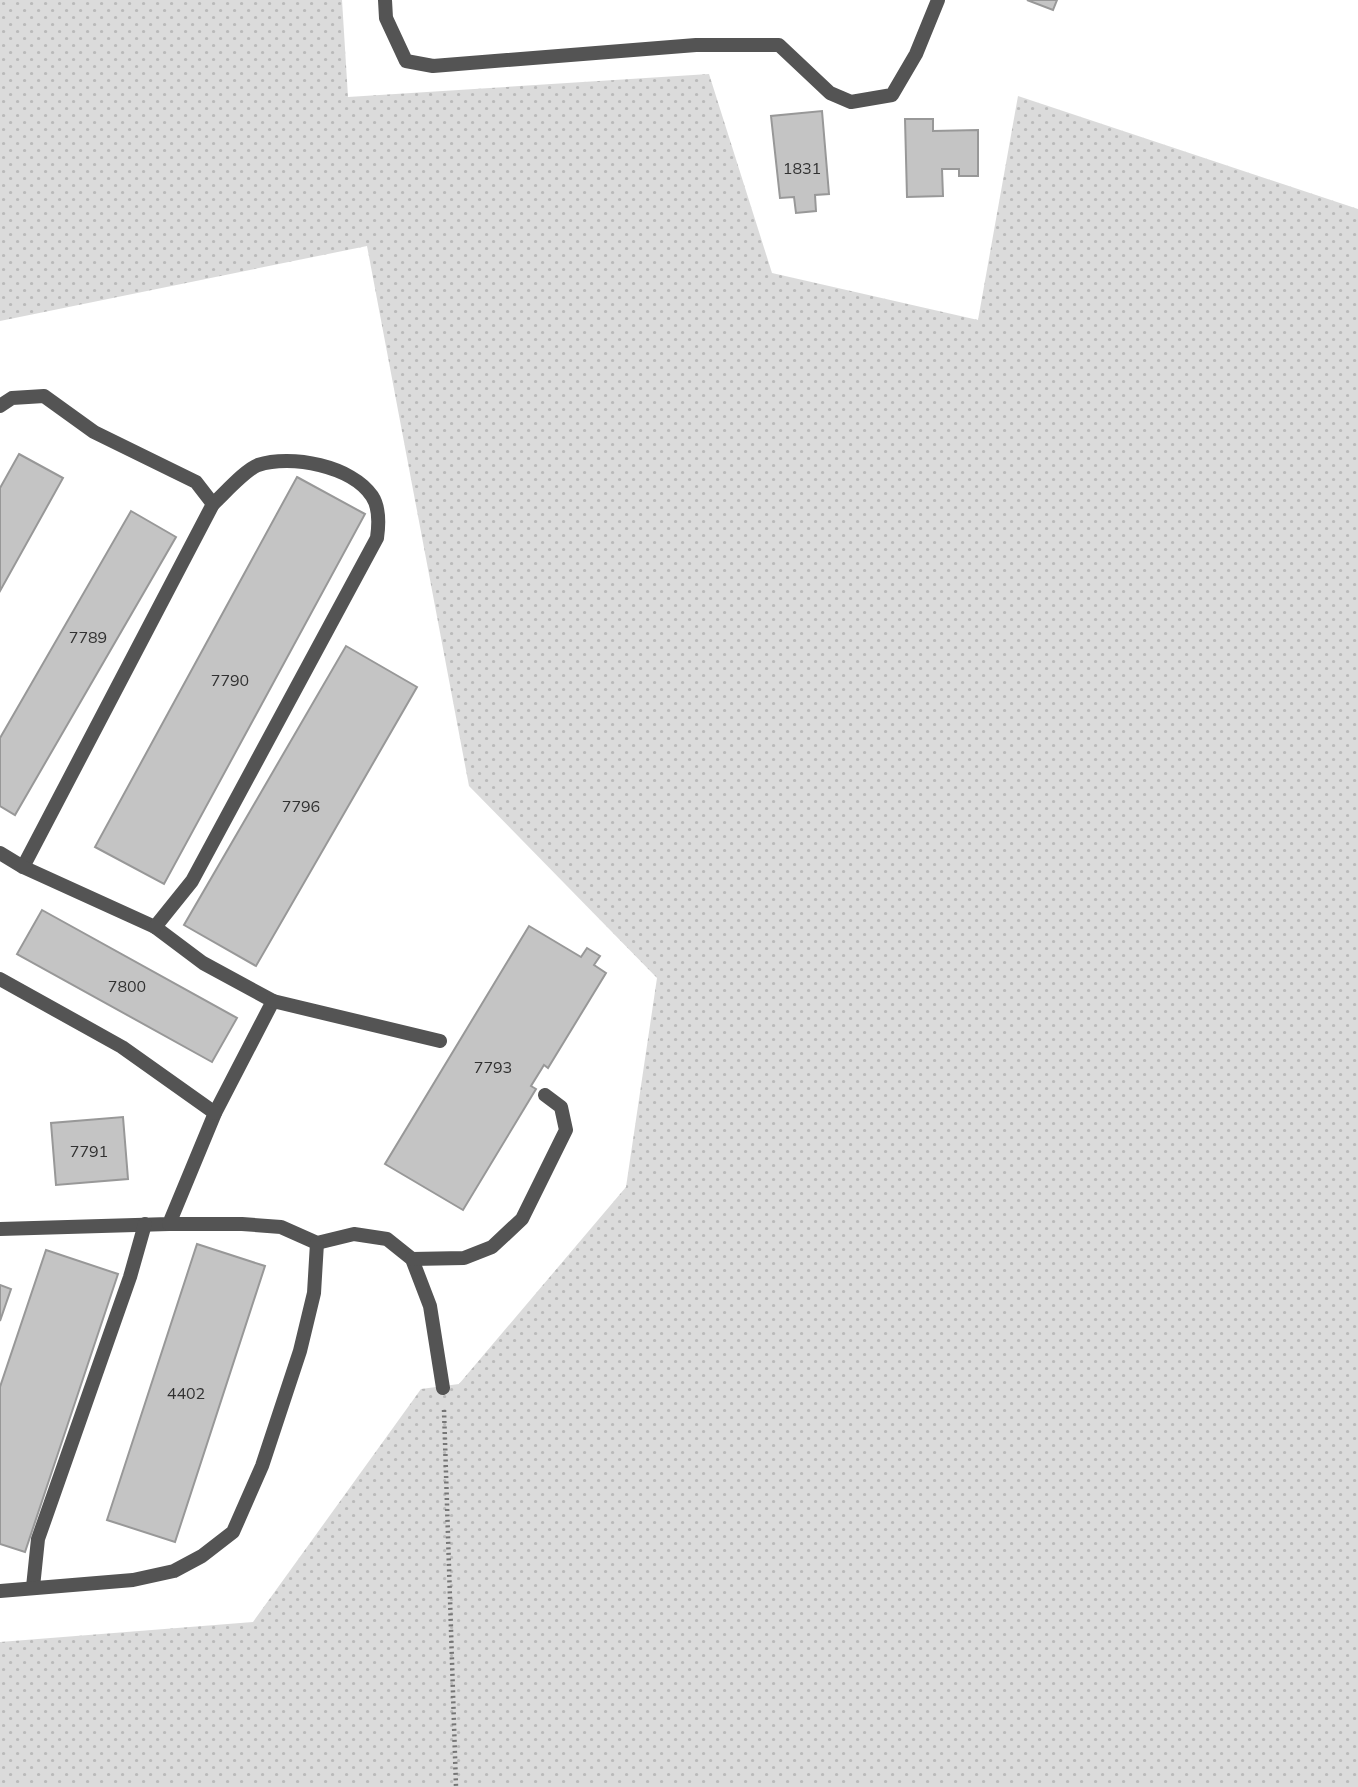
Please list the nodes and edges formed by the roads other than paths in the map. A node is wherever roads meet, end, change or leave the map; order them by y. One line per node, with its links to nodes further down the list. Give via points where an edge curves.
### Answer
1 (385, 0): 2 (street, via 386,18 406,61 433,66 696,45 779,45 830,93 851,102 892,95 916,54)
2 (938, 0)
3 (0, 406): 4 (street, via 12,398 44,396 94,432 197,482)
4 (213, 505): 6 (street); 7 (street, via 255,466 285,459 311,461 357,481 373,497 380,521 377,538 192,881)
5 (0, 853): 6 (street)
6 (23, 867): 7 (street)
7 (155, 927): 9 (street, via 203,963)
8 (0, 979): 12 (street, via 122,1048)
9 (273, 1001): 10 (street); 12 (street)
10 (440, 1041)
11 (545, 1095): 17 (street, via 561,1107 566,1130 522,1219 492,1247 464,1258)
12 (215, 1113): 14 (street)
13 (145, 1224): 14 (street); 15 (street); 19 (street, via 38,1539)
14 (169, 1224): 16 (street, via 281,1227)
15 (0, 1228)
16 (317, 1243): 17 (street, via 354,1234 387,1239); 19 (street, via 314,1293 300,1351 262,1466 233,1532 174,1571 133,1580)
17 (412, 1259): 18 (street, via 430,1306)
18 (443, 1388)
19 (33, 1587): 20 (street)
20 (0, 1591)

